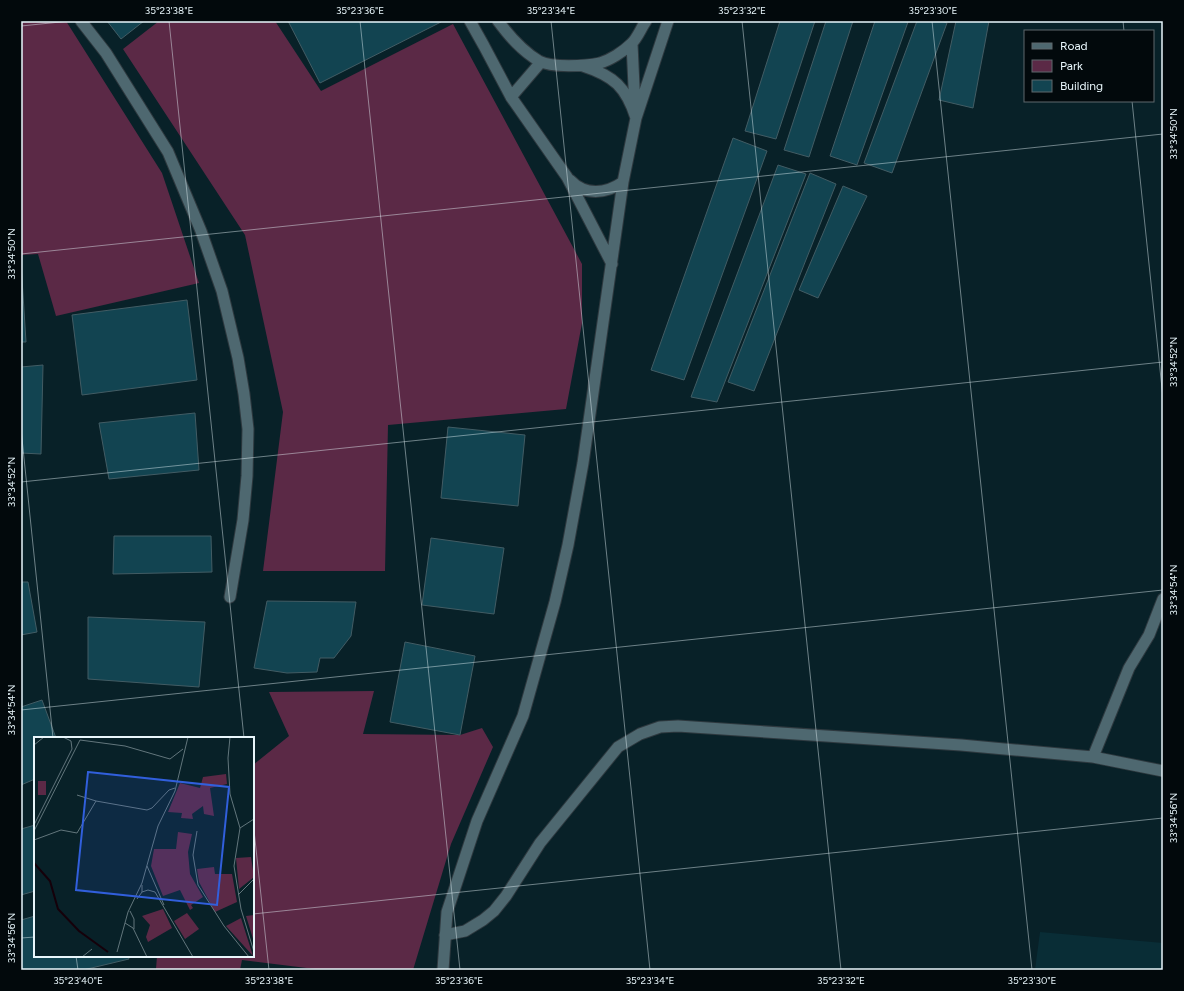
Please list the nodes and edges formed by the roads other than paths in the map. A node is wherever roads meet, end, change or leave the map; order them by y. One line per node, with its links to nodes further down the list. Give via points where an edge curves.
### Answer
1 (81, 21): 14 (street, via 106,53 168,152 201,231 222,291 238,358 248,429 243,520)
2 (470, 21): 9 (street)
3 (498, 21): 7 (street, via 524,51)
4 (646, 21): 6 (street)
5 (668, 21): 10 (street)
6 (632, 44): 8 (street, via 601,62); 10 (street)
7 (541, 62): 8 (street); 9 (street)
8 (580, 65): 10 (street, via 614,81 631,103)
9 (510, 97): 11 (street)
10 (636, 118): 12 (street)
11 (567, 177): 12 (street, via 584,190 594,192 604,192); 13 (street)
12 (623, 182): 13 (street)
13 (612, 264): 18 (street, via 583,463 555,602 523,716 477,821 447,912)
14 (230, 597)
15 (1163, 600): 16 (street, via 1149,635 1129,668)
16 (1094, 756): 17 (street); 18 (street, via 678,726 660,727 640,734 618,747 540,843 494,911 465,931)
17 (1163, 771)
18 (445, 935): 19 (street)
19 (443, 970)

